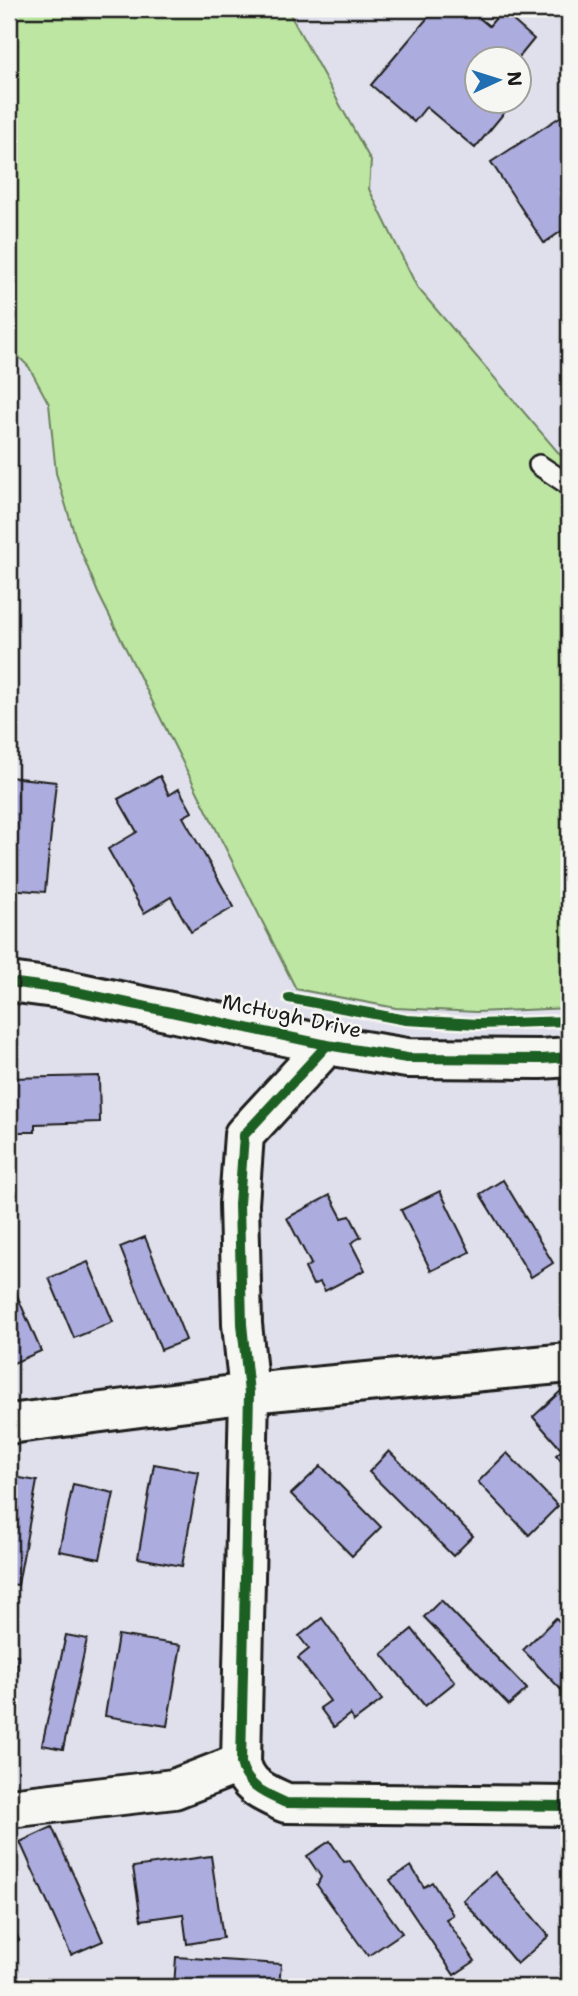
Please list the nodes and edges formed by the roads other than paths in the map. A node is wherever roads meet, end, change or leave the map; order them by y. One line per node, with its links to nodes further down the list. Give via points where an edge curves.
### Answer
1 (539, 465): 2 (lane)
2 (569, 485)
3 (9, 982): 4 (street, McHugh Drive)
4 (327, 1045): 5 (street, McHugh Drive, via 407,1058); 7 (street, via 244,1135 239,1204 242,1324)
5 (569, 1057)
6 (569, 1363): 7 (street)
7 (250, 1394): 8 (street); 9 (street)
8 (9, 1424)
9 (241, 1763): 10 (street, via 245,1777 263,1793 286,1802); 11 (street, via 174,1789)
10 (569, 1806)
11 (9, 1808)

